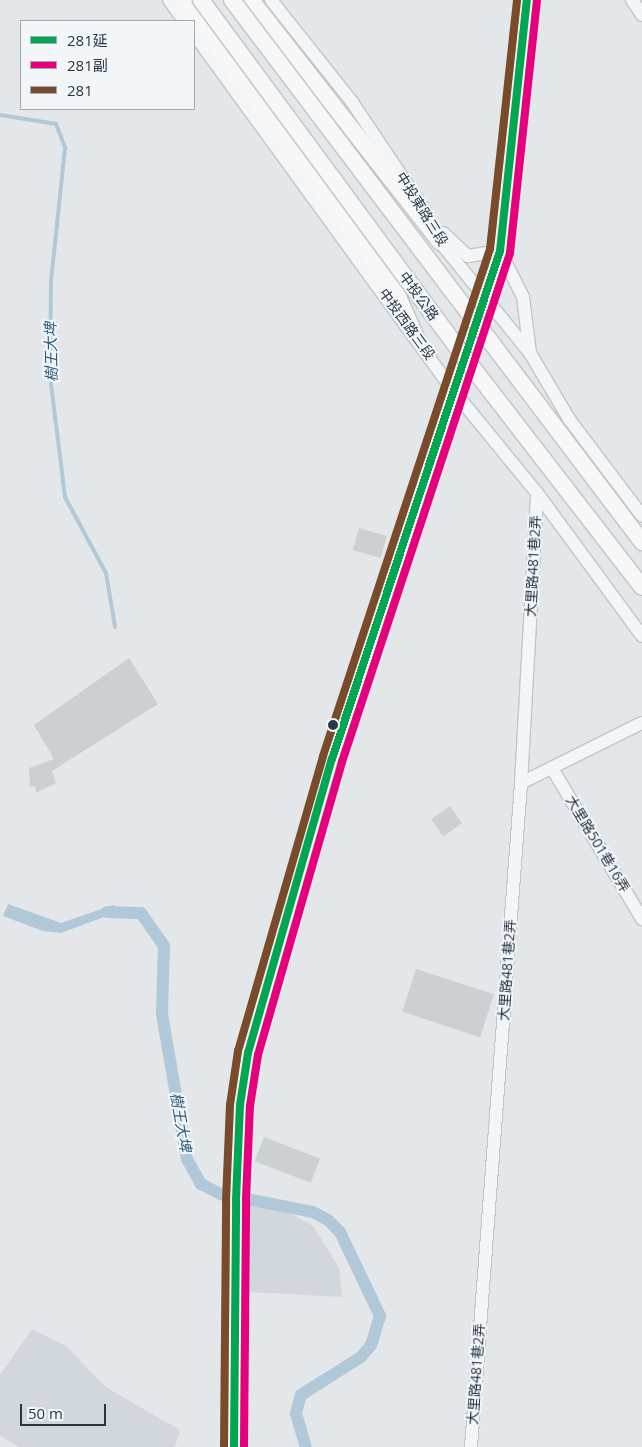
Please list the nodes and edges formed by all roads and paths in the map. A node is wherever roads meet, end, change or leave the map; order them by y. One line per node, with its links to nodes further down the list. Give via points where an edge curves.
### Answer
1 (169, 0): 10 (street)
2 (183, 0): 16 (main road, via 396,290)
3 (201, 0): 22 (main road, 中投公路, bridge, via 464,358)
4 (232, 0): 21 (main road, 中投公路, bridge)
5 (251, 0): 13 (main road)
6 (271, 0): 12 (street, 中投東路三段, via 352,102)
7 (527, 0): 14 (street)
8 (632, 0): 9 (street)
9 (642, 16)
10 (183, 20)
11 (195, 35): 16 (street, 中投西路三段)
12 (426, 211): 13 (street, 中投東路三段); 14 (street, via 468,256)
13 (440, 242): 15 (street, 中投東路三段)
14 (500, 251): 15 (street); 17 (street, via 522,297)
15 (486, 297): 17 (street, 中投東路三段); 18 (street)
16 (415, 335): 18 (street, 中投西路三段)
17 (530, 353): 20 (street, 中投東路三段, via 569,418)
18 (456, 394): 19 (street, 中投西路三段); 28 (street, via 332,759 248,1053 236,1200)
19 (537, 493): 23 (street, 中投西路三段); 26 (street, 大里路481巷2弄)
20 (642, 516)
21 (642, 542)
22 (642, 587)
23 (642, 636)
24 (642, 723): 25 (street)
25 (553, 770): 26 (street); 27 (street, 大里路501巷16弄)
26 (521, 783): 29 (street, 大里路481巷2弄)
27 (642, 918)
28 (234, 1447)
29 (471, 1447)

